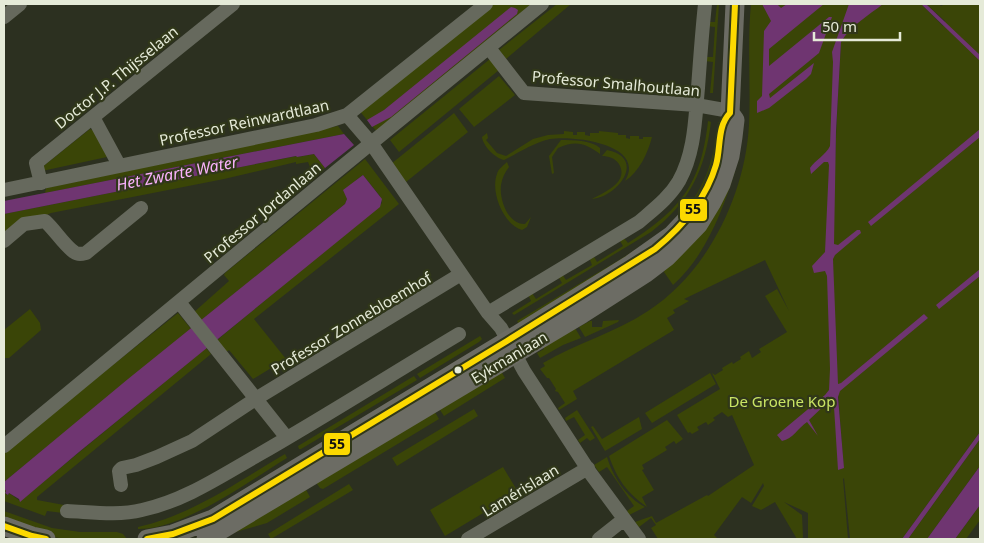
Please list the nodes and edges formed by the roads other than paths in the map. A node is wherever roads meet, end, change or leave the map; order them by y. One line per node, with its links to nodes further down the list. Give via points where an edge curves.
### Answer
1 (20, 4): 7 (street)
2 (233, 4): 12 (street, Doctor J.P. Thijsselaan)
3 (486, 4): 11 (street, Professor Reinwardtlaan)
4 (542, 4): 8 (street, Professor Jordanlaan)
5 (705, 4): 9 (street)
6 (735, 4): 10 (main road, Eykmanlaan)
7 (4, 17)
8 (489, 48): 9 (street, Professor Smalhoutlaan, via 524,93); 13 (street, Professor Jordanlaan)
9 (696, 105): 10 (street, Professor Smalhoutlaan); 21 (street, via 694,139 686,166 662,204 609,241)
10 (730, 112): 23 (main road, Eykmanlaan, via 724,119 717,163 687,219 672,235)
11 (347, 115): 13 (street); 14 (street, Professor Reinwardtlaan, via 316,125)
12 (93, 116): 14 (street); 15 (street, Doctor J.P. Thijsselaan, via 36,163)
13 (371, 143): 19 (street); 20 (street, Professor Jordanlaan)
14 (119, 165): 15 (street, Professor Reinwardtlaan)
15 (41, 183): 16 (street, Professor Reinwardtlaan)
16 (4, 190)
17 (141, 208): 18 (street, via 86,253 73,252 45,221 24,224)
18 (4, 241)
19 (461, 274): 21 (street); 24 (street, Professor Zonnebloemhof)
20 (179, 302): 24 (street); 26 (street, Professor Jordanlaan)
21 (488, 313): 23 (street, via 501,328)
22 (459, 334): 25 (street)
23 (511, 348): 27 (street); 35 (main road, Eykmanlaan, via 213,519 173,534); 36 (main road, Eykmanlaan)
24 (257, 398): 25 (street); 28 (street, Professor Zonnebloemhof, via 192,441 122,468 119,471)
25 (287, 438): 29 (street, via 192,492 166,503 125,512)
26 (4, 446)
27 (588, 468): 30 (street); 37 (street, Lamérislaan)
28 (121, 485)
29 (67, 511)
30 (623, 520): 38 (street); 39 (street)
31 (4, 526): 34 (main road)
32 (4, 537): 33 (main road)
33 (9, 539)
34 (46, 539)
35 (147, 539)
36 (206, 539)
37 (468, 539)
38 (599, 539)
39 (639, 539)

